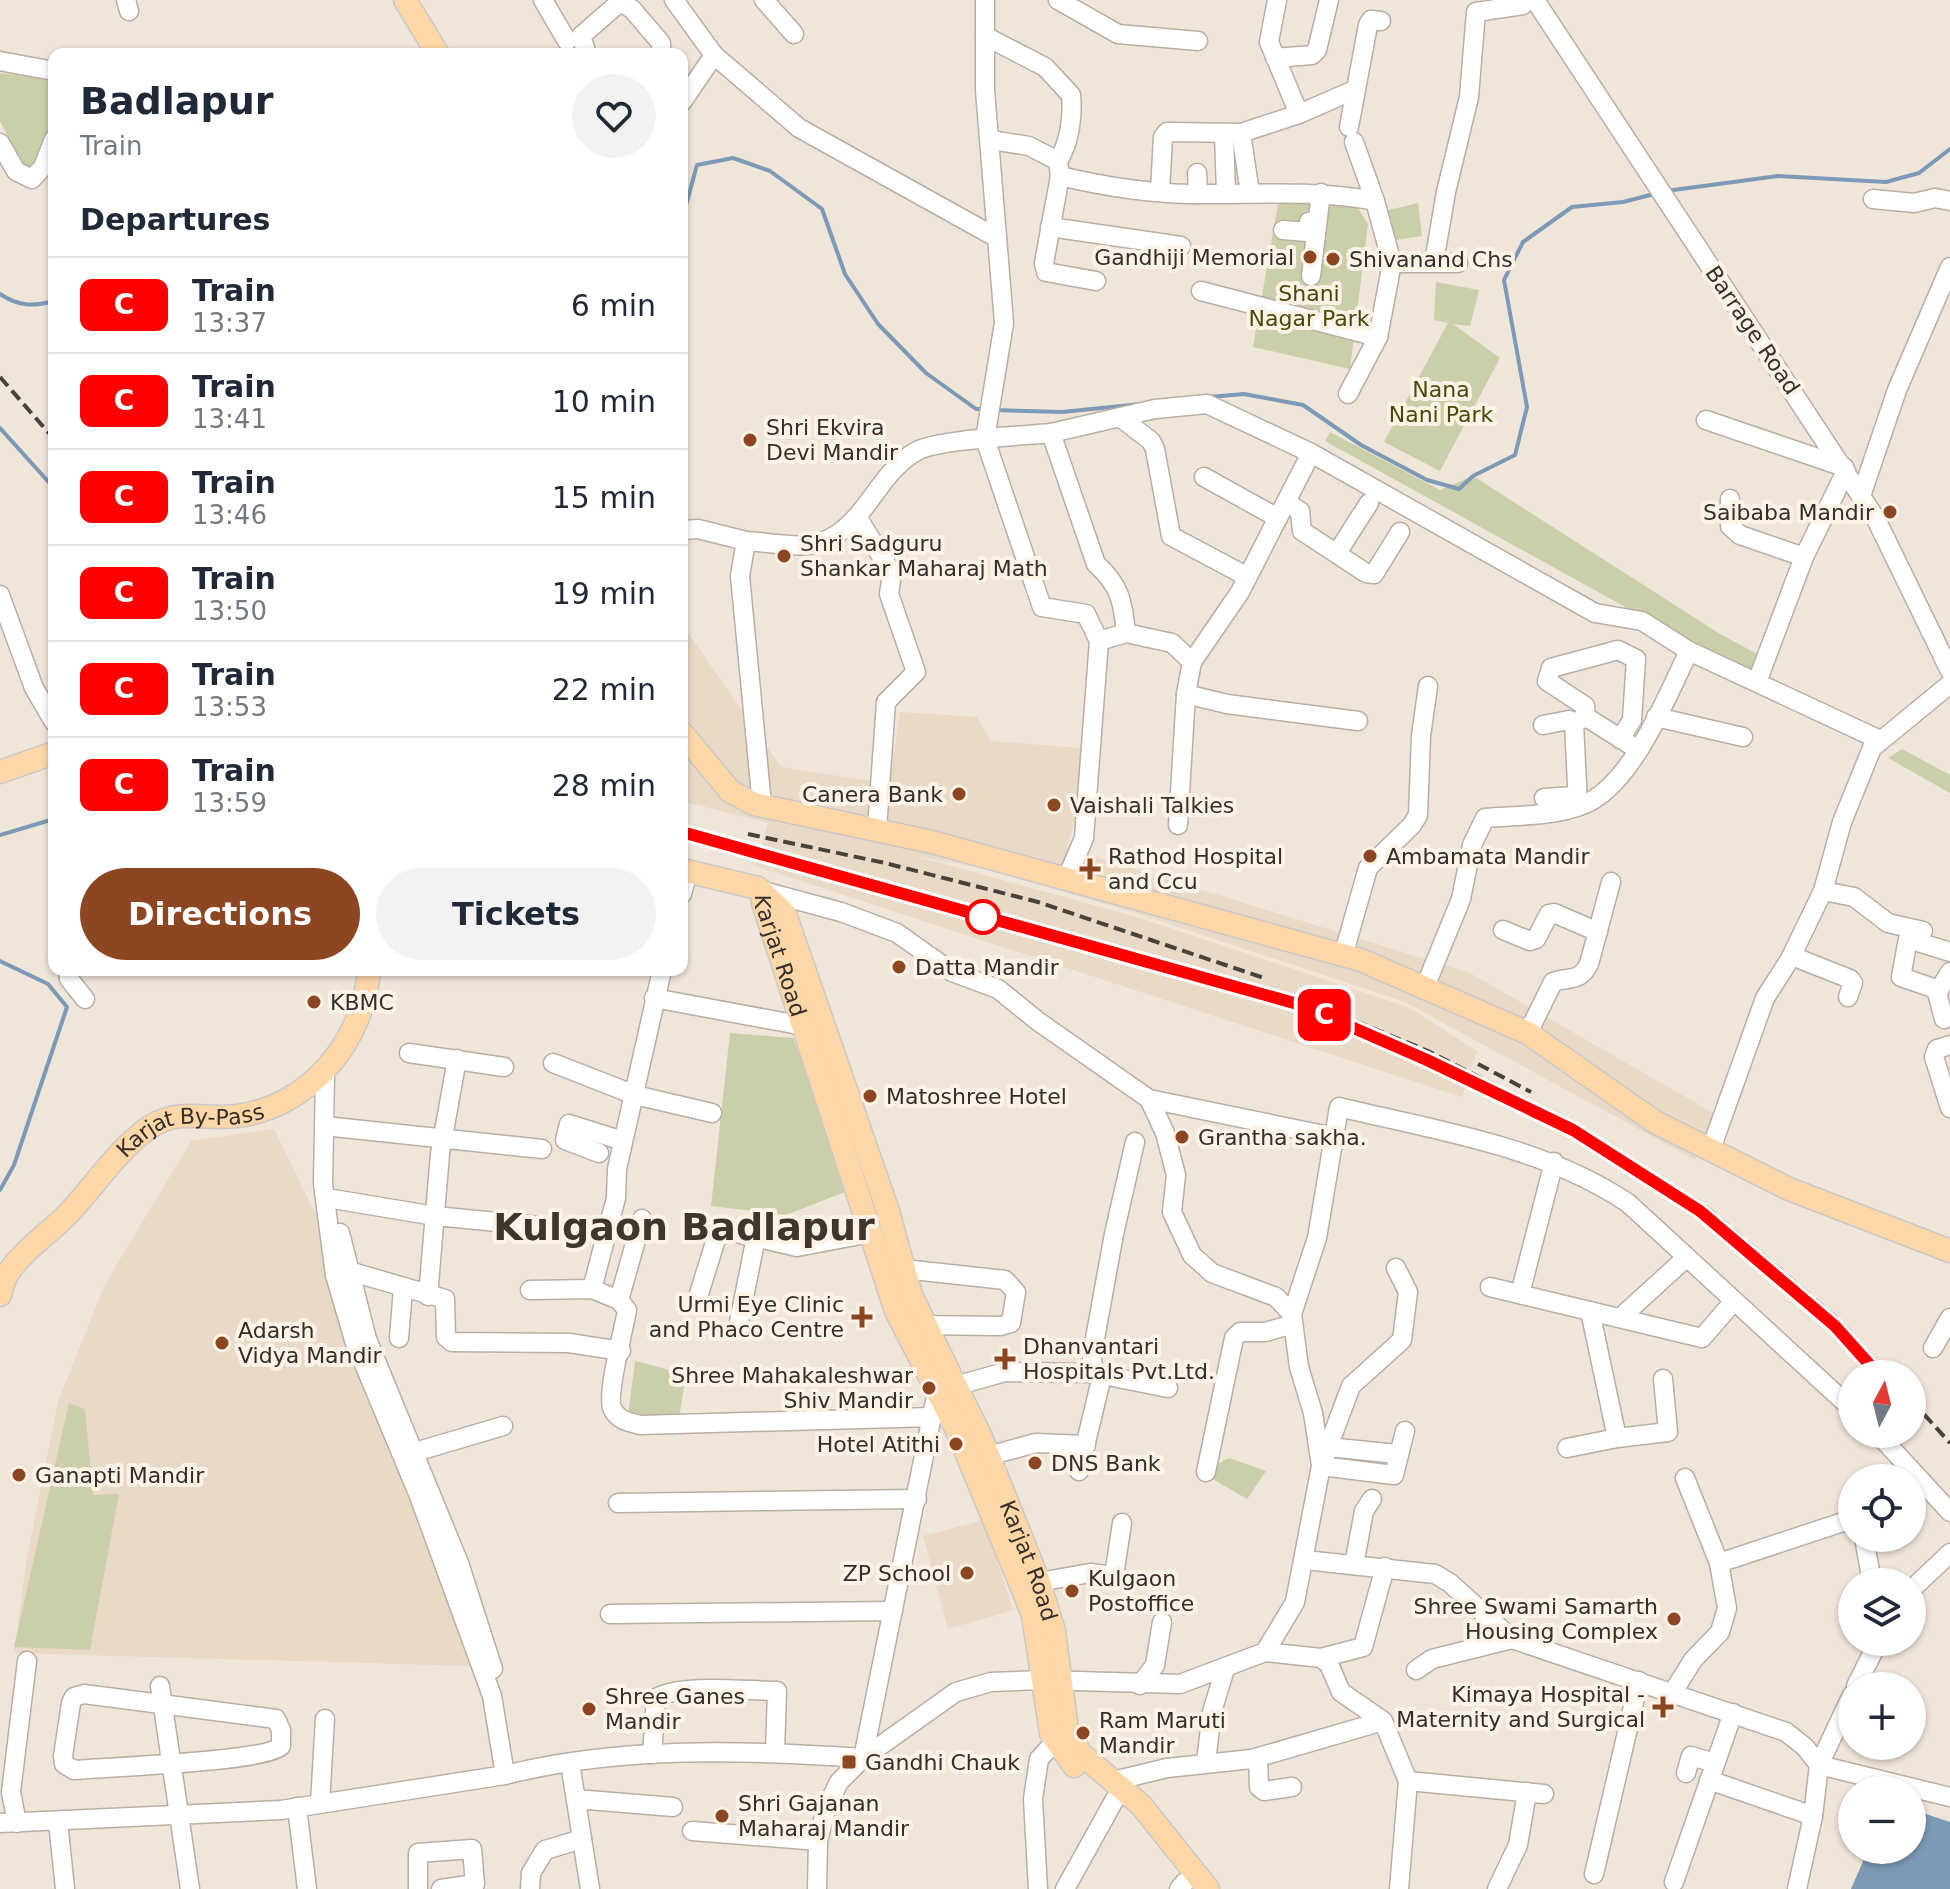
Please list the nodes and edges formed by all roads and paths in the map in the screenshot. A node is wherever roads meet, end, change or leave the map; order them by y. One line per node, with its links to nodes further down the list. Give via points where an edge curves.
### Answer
1 (388, 0): 16 (main road)
2 (405, 0): 17 (main road)
3 (543, 0): 14 (street)
4 (674, 0): 20 (street)
5 (764, 0): 12 (street)
6 (985, 0): 13 (street)
7 (1058, 0): 15 (street, via 1118,34)
8 (1329, 0): 21 (street, via 1317,50)
9 (1529, 2): 46 (street, via 1476,12 1469,97); 60 (street, Barrage Road)
10 (1284, 4): 21 (street, via 1269,42)
11 (1381, 21): 24 (street, via 1368,25)
12 (794, 34)
13 (985, 36): 28 (street); 31 (street, via 1045,67 1071,95)
14 (567, 41)
15 (1198, 41)
16 (416, 48)
17 (434, 48)
18 (585, 48): 19 (street, via 581,36 620,2 632,9)
19 (661, 48)
20 (714, 55): 25 (street); 44 (street, via 799,128)
21 (1275, 58): 26 (street)
22 (0, 61): 23 (street)
23 (48, 70)
24 (1354, 90): 26 (street); 39 (street, via 1352,135)
25 (688, 93)
26 (1299, 114): 27 (street)
27 (1233, 133): 33 (street, via 1167,132); 34 (street); 35 (street)
28 (991, 140): 31 (street, via 1029,146); 44 (street)
29 (0, 143): 30 (street, via 16,171 32,179)
30 (48, 154)
31 (1059, 168): 33 (street, via 1093,184); 42 (street)
32 (1197, 173): 37 (street)
33 (1160, 191): 37 (street)
34 (1226, 193): 35 (street); 37 (street)
35 (1250, 193): 36 (street)
36 (1321, 193): 39 (street); 41 (street)
37 (1198, 194)
38 (1873, 199): 40 (street)
39 (1375, 201): 47 (street)
40 (1950, 201)
41 (1317, 221): 43 (street, via 1309,222 1307,232); 50 (street)
42 (1050, 227): 45 (street); 51 (street, via 1046,272)
43 (1283, 230)
44 (997, 238): 57 (street, via 1004,323)
45 (1181, 246)
46 (1434, 262): 47 (street); 48 (street)
47 (1392, 263): 53 (street)
48 (1458, 263)
49 (1949, 271): 62 (street, via 1897,390)
50 (1311, 276)
51 (1096, 281)
52 (1201, 291): 53 (street)
53 (1378, 337): 54 (street)
54 (1348, 394)
55 (1121, 418): 58 (street); 59 (street, via 1207,404); 72 (street, via 1155,449 1171,536)
56 (1706, 420): 60 (street)
57 (985, 433): 58 (street); 66 (street, via 918,450 883,480); 75 (street, via 1042,607 1086,614)
58 (1051, 433): 74 (street, via 1096,564 1113,578 1122,596)
59 (1311, 453): 65 (street); 76 (street, via 1595,613 1642,621)
60 (1845, 469): 62 (street, Barrage Road); 71 (street)
61 (1204, 477): 65 (street)
62 (1861, 496): 78 (street, Barrage Road)
63 (1730, 499): 71 (street, via 1730,526 1740,535)
64 (1369, 503): 70 (street)
65 (1282, 510): 70 (street, via 1300,511 1302,531); 72 (street)
66 (858, 518): 69 (street, via 817,544); 99 (street, via 892,574 889,594 916,672 886,702)
67 (688, 530): 69 (street)
68 (1400, 532): 70 (street, via 1374,574)
69 (746, 541): 97 (street, via 740,576)
70 (1337, 553)
71 (1804, 557): 79 (street)
72 (1246, 576): 77 (street)
73 (0, 595): 83 (street)
74 (1126, 633): 75 (street); 77 (street, via 1172,643)
75 (1099, 641): 101 (street, via 1084,838)
76 (1689, 651): 79 (street); 84 (street)
77 (1192, 662): 82 (street)
78 (1950, 671)
79 (1757, 682): 91 (street)
80 (1950, 684): 91 (street)
81 (1428, 686): 111 (street, via 1418,815 1368,868)
82 (1186, 694): 86 (street); 98 (street)
83 (48, 712)
84 (1656, 717): 88 (street); 92 (street)
85 (1580, 720): 87 (street); 89 (street); 89 (street, via 1585,706 1547,681 1546,674 1608,651 1626,651 1638,665 1632,720); 95 (street)
86 (1358, 721)
87 (1543, 725)
88 (1743, 737)
89 (1620, 739): 92 (street)
90 (688, 740): 97 (main road, via 730,791)
91 (1880, 740): 104 (street, via 1842,822)
92 (1637, 749): 95 (street, via 1592,801)
93 (48, 755): 94 (main road)
94 (0, 772)
95 (1580, 792): 96 (street); 119 (street, via 1558,811 1485,818 1472,845 1461,899)
96 (1544, 798)
97 (762, 805): 99 (main road)
98 (1178, 825)
99 (877, 829): 101 (main road)
100 (688, 871): 103 (main road)
101 (1066, 880): 111 (main road)
102 (1611, 882): 106 (street)
103 (763, 891): 126 (main road, Karjat Road); 135 (street, via 897,933 952,972 998,989); 158 (main road, Karjat Road, via 785,914)
104 (1823, 891): 107 (street, via 1854,897); 112 (street)
105 (1503, 930): 106 (street, via 1536,939 1554,913)
106 (1592, 930): 108 (street); 127 (street, via 1583,975 1553,982)
107 (1913, 934): 109 (street, via 1931,933); 110 (street); 120 (street, via 1901,977)
108 (1579, 945)
109 (1950, 946)
110 (1950, 952)
111 (1343, 956): 119 (main road)
112 (1800, 966): 122 (street, via 1850,979); 145 (street, via 1765,998)
113 (1950, 972): 120 (street)
114 (69, 976): 124 (street)
115 (360, 976): 121 (main road)
116 (368, 976): 121 (main road, Karjat By-Pass)
117 (379, 976): 121 (main road)
118 (660, 976): 123 (street)
119 (1425, 987): 127 (main road)
120 (1938, 992): 125 (street)
121 (367, 994): 133 (main road, Karjat By-Pass)
122 (1848, 997)
123 (654, 998): 126 (street); 134 (street)
124 (85, 999)
125 (1944, 1019)
126 (804, 1026): 152 (main road, Karjat Road)
127 (1528, 1033): 145 (main road, via 1655,1122)
128 (1950, 1045): 136 (street, via 1937,1049 1934,1057)
129 (409, 1053): 130 (street)
130 (457, 1059): 132 (street); 140 (street)
131 (553, 1063): 134 (street)
132 (504, 1067)
133 (325, 1073): 137 (street); 164 (main road, Karjat By-Pass, via 268,1108 237,1116 187,1115 160,1122 139,1136 22,1256 6,1275)
134 (635, 1095): 138 (street); 142 (street)
135 (1149, 1099): 141 (street); 172 (street, via 1176,1175 1172,1212 1192,1255 1212,1273 1276,1297)
136 (1950, 1108)
137 (327, 1109): 139 (street); 157 (street, via 323,1184)
138 (712, 1113)
139 (334, 1127): 140 (street); 148 (street)
140 (443, 1136): 144 (street); 149 (street)
141 (1334, 1137): 147 (street, via 1339,1107); 172 (street, via 1317,1238)
142 (623, 1141): 146 (street, via 569,1124 565,1140); 161 (street, via 616,1198)
143 (1135, 1142): 178 (street, via 1092,1355)
144 (542, 1149)
145 (1711, 1149): 154 (main road, via 1789,1189)
146 (599, 1153)
147 (1554, 1162): 155 (street, via 1628,1203); 163 (street)
148 (333, 1199): 149 (street); 157 (street)
149 (435, 1216): 151 (street); 165 (street)
150 (642, 1219): 166 (street)
151 (538, 1226)
152 (871, 1233): 153 (street, via 797,1247); 173 (main road, Karjat Road)
153 (756, 1237): 167 (street, via 718,1233); 174 (street)
154 (1950, 1251)
155 (1687, 1257): 168 (street); 170 (street)
156 (1396, 1268): 189 (street, via 1408,1292 1402,1340 1351,1386)
157 (341, 1269): 160 (street); 192 (street); 242 (street, via 354,1340 419,1496 492,1696)
158 (904, 1269): 173 (main road, Karjat Road); 173 (street, via 1005,1280 1016,1292 1011,1323)
159 (1490, 1287): 163 (street)
160 (403, 1289): 165 (street); 175 (street)
161 (592, 1289): 162 (street); 166 (street)
162 (530, 1290)
163 (1520, 1294): 169 (street)
164 (0, 1295)
165 (428, 1296): 177 (street, via 447,1302 446,1337 452,1342 569,1343)
166 (619, 1300): 177 (street, via 627,1310)
167 (697, 1300)
168 (1734, 1301): 170 (street, via 1702,1338); 183 (street)
169 (1590, 1311): 170 (street); 187 (street)
170 (1620, 1318)
171 (1950, 1318): 176 (street)
172 (1292, 1319): 195 (street); 197 (street, via 1234,1338)
173 (914, 1325): 182 (main road, Karjat Road)
174 (738, 1327)
175 (399, 1338)
176 (1933, 1348)
177 (621, 1351): 184 (street, via 611,1408 620,1420 640,1425)
178 (1097, 1377): 180 (street); 181 (street); 182 (street, via 1005,1372); 188 (street)
179 (1663, 1379): 187 (street, via 1668,1432)
180 (1147, 1386)
181 (1168, 1388)
182 (946, 1390): 184 (street); 194 (main road, Karjat Road); 211 (main road, Karjat Road, via 956,1428)
183 (1838, 1396)
184 (933, 1417): 199 (street)
185 (503, 1426): 192 (street)
186 (1405, 1431): 193 (street)
187 (1617, 1438): 190 (street)
188 (1086, 1445): 194 (street, via 1036,1443); 196 (street)
189 (1328, 1447): 193 (street); 195 (street)
190 (1567, 1448)
191 (1891, 1448): 202 (street)
192 (415, 1452): 242 (street, via 478,1617)
193 (1397, 1454): 195 (street, via 1394,1475)
194 (988, 1456): 211 (main road, Karjat Road)
195 (1321, 1466): 206 (street)
196 (1079, 1471)
197 (1206, 1472)
198 (1685, 1478): 207 (street)
199 (917, 1499): 201 (street); 212 (street)
200 (1372, 1499): 208 (street, via 1364,1511)
201 (618, 1503)
202 (1950, 1512)
203 (1126, 1521): 211 (street, via 1114,1576 1090,1573)
204 (1838, 1524): 207 (street)
205 (1950, 1553): 210 (street)
206 (1305, 1560): 208 (street); 216 (street, via 1295,1602)
207 (1719, 1563): 225 (street, via 1727,1608 1720,1632)
208 (1354, 1565): 209 (street)
209 (1385, 1567): 215 (street, via 1435,1574); 217 (street, via 1363,1647)
210 (1926, 1576)
211 (1030, 1584): 221 (main road, Karjat Road, via 1054,1631)
212 (893, 1611): 213 (street); 235 (street)
213 (610, 1614)
214 (1162, 1622): 223 (street, via 1155,1665)
215 (1512, 1639): 220 (street, via 1432,1659); 222 (street)
216 (1265, 1652): 217 (street); 219 (street)
217 (1321, 1658): 229 (street, via 1341,1692)
218 (27, 1661): 254 (street)
219 (1225, 1669): 223 (street, via 1180,1684); 236 (street, via 1212,1712)
220 (1416, 1670)
221 (1053, 1680): 223 (street); 231 (main road, Karjat Road); 235 (street, via 991,1682 956,1692)
222 (1639, 1681): 225 (street); 258 (street)
223 (1140, 1685)
224 (160, 1686): 226 (street)
225 (1673, 1692): 227 (street)
226 (163, 1707): 238 (street); 238 (street, via 276,1719 281,1730 276,1751); 238 (street, via 78,1694 71,1703 64,1764 74,1770)
227 (1733, 1713): 239 (street, via 1786,1732); 240 (street)
228 (325, 1719): 248 (street)
229 (1383, 1721): 234 (street); 243 (street)
230 (1838, 1725): 239 (street)
231 (1061, 1734): 245 (main road, Karjat Road); 270 (street, via 1039,1759 1033,1799)
232 (775, 1752): 233 (street); 233 (street, via 777,1691 696,1691 656,1698); 235 (street)
233 (652, 1754): 237 (street)
234 (1258, 1757): 236 (street); 244 (street, via 1259,1787)
235 (863, 1758): 257 (street, via 839,1782)
236 (1206, 1762): 245 (street)
237 (570, 1763): 242 (street); 247 (street)
238 (171, 1764): 251 (street)
239 (1819, 1765): 246 (street); 252 (street)
240 (1711, 1772): 241 (street, via 1691,1756); 252 (street); 259 (street)
241 (1686, 1773)
242 (510, 1774): 248 (street)
243 (1408, 1781): 273 (street); 274 (street, via 1535,1793)
244 (1292, 1787)
245 (1114, 1790): 261 (main road, Karjat Road); 271 (street); 272 (main road, Karjat Road, via 1141,1805)
246 (1950, 1797)
247 (576, 1799): 250 (street); 256 (street)
248 (320, 1803): 249 (street)
249 (297, 1807): 251 (street); 264 (street)
250 (673, 1807)
251 (179, 1815): 253 (street); 263 (street)
252 (1813, 1816): 275 (street)
253 (58, 1821): 254 (street); 262 (street)
254 (9, 1823)
255 (692, 1831): 257 (street)
256 (582, 1839): 267 (street, via 545,1850 531,1873); 268 (street)
257 (818, 1841): 269 (street)
258 (1594, 1874)
259 (1674, 1882)
260 (479, 1886): 265 (street, via 472,1849 420,1851 415,1860); 266 (street)
261 (1185, 1887)
262 (65, 1889)
263 (190, 1889)
264 (307, 1889)
265 (418, 1889)
266 (441, 1889)
267 (530, 1889)
268 (590, 1889)
269 (817, 1889)
270 (1038, 1889)
271 (1065, 1889)
272 (1208, 1889)
273 (1399, 1889)
274 (1497, 1889)
275 (1797, 1889)

